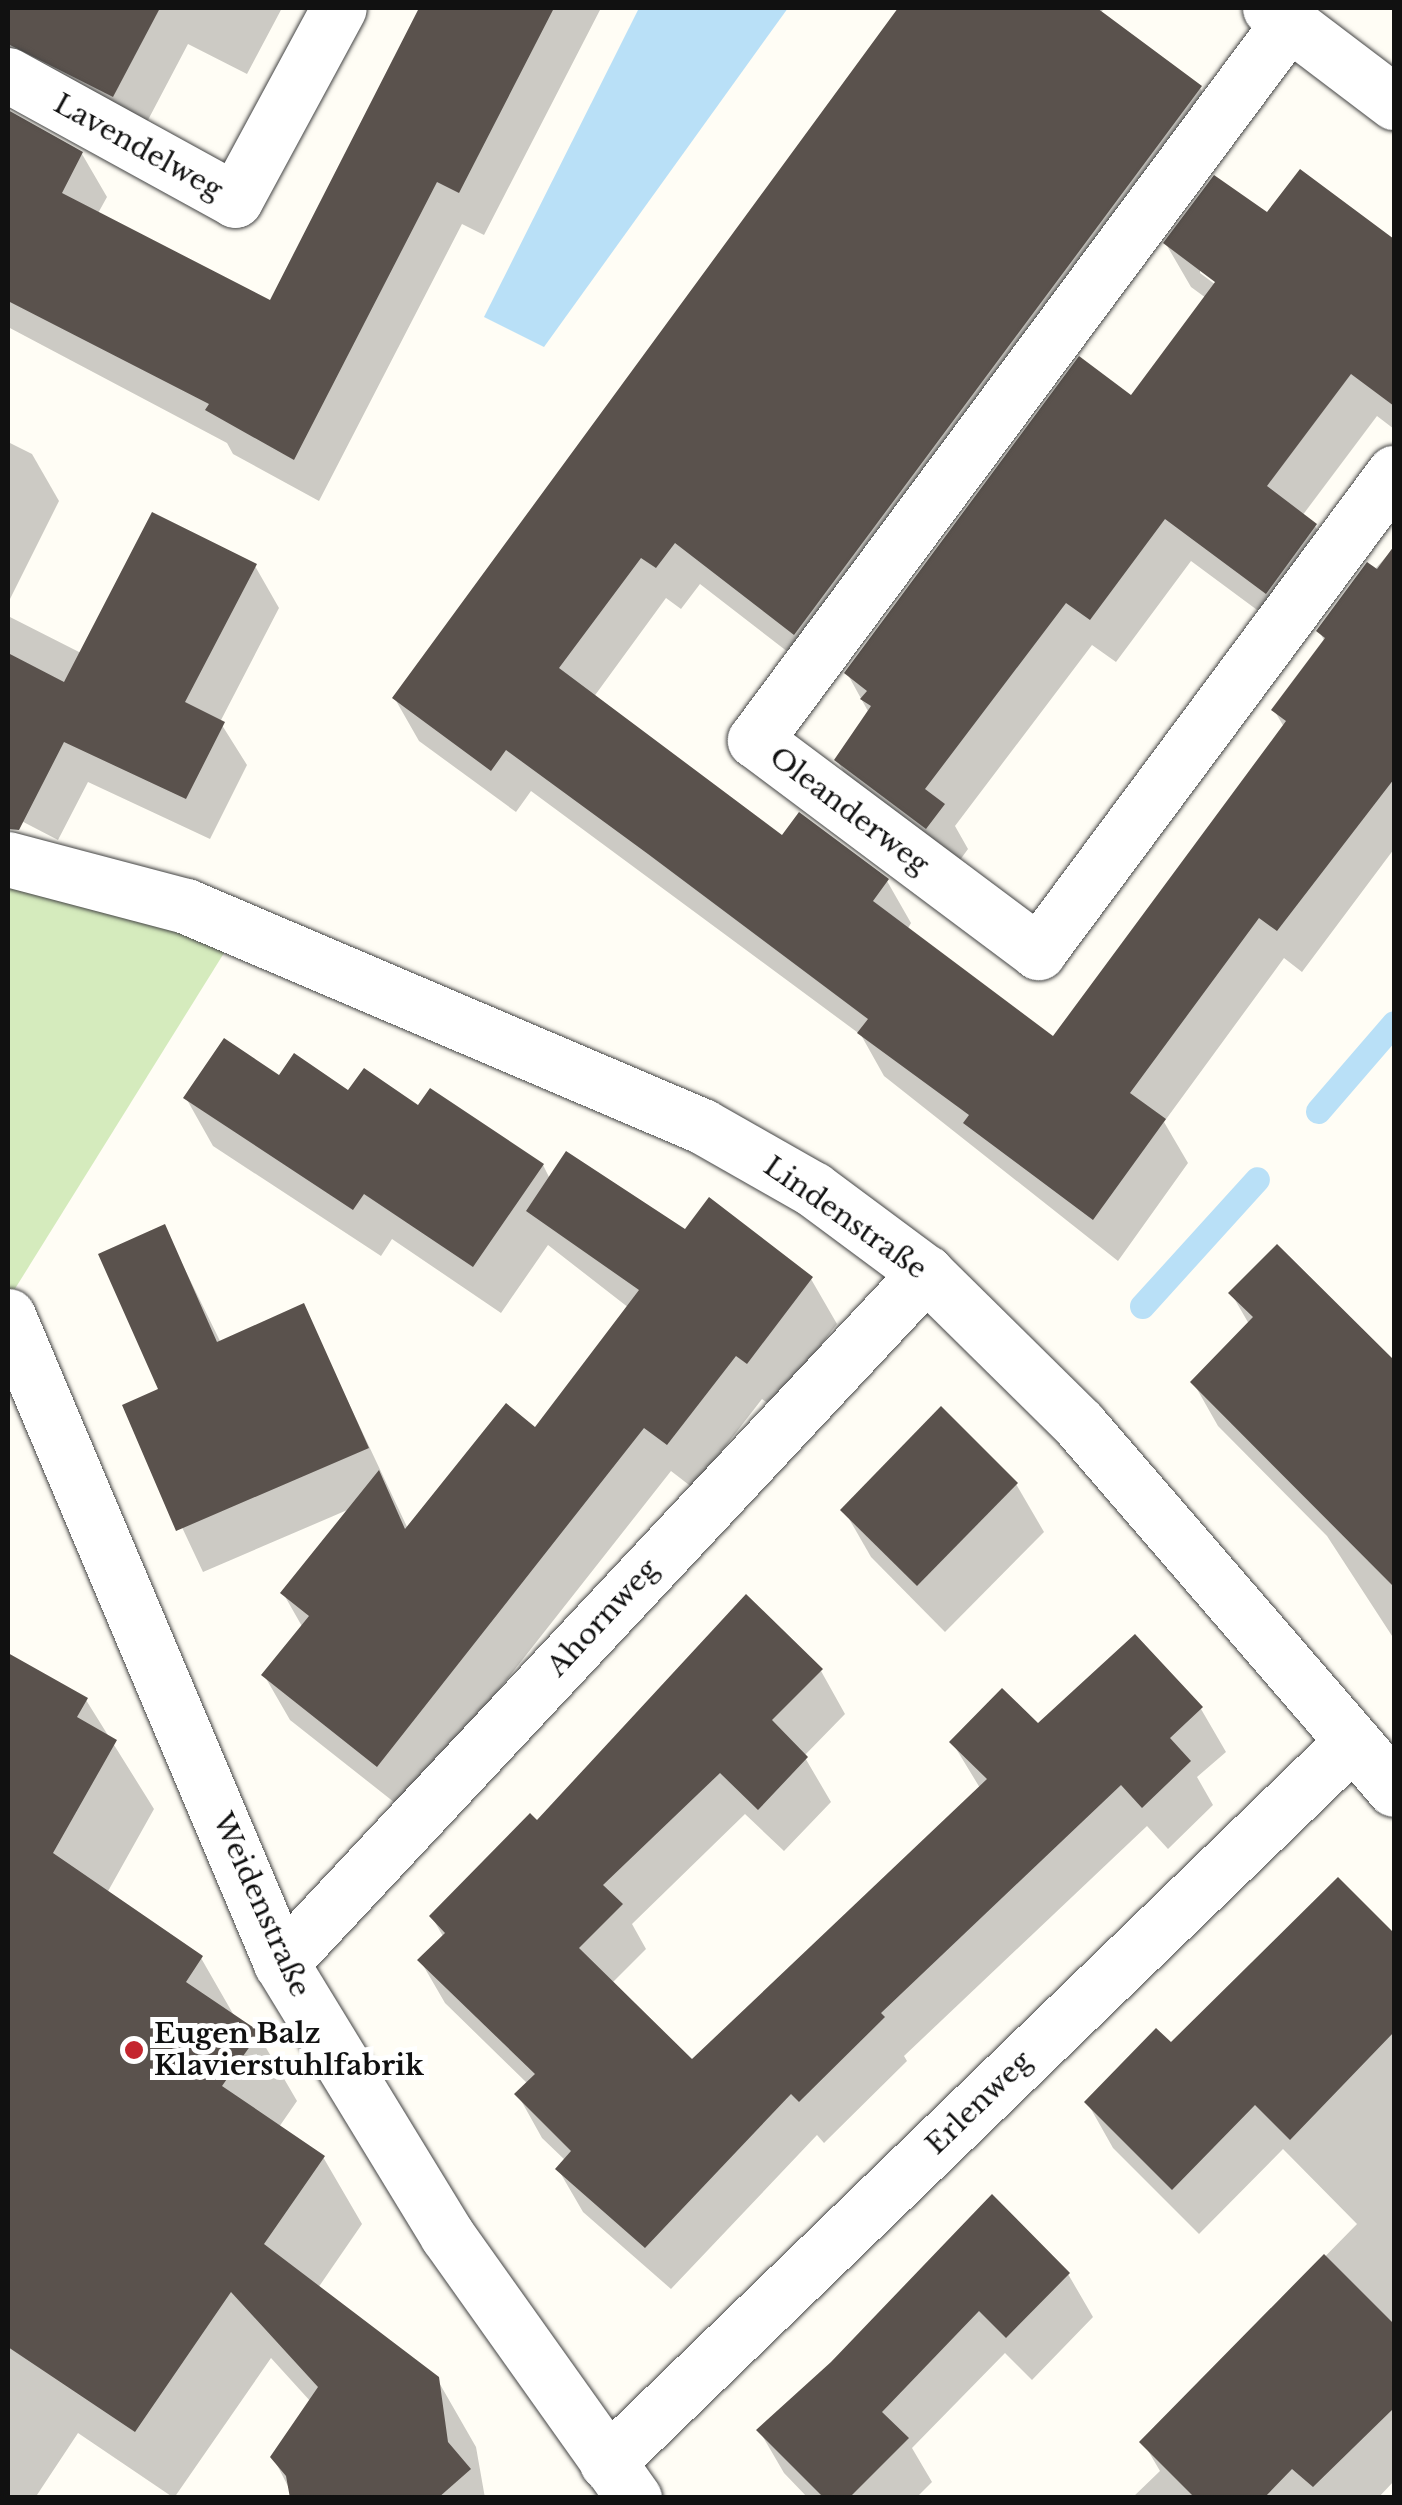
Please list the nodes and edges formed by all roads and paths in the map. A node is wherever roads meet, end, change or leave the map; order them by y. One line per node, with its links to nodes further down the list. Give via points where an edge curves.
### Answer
1 (339, 8): 3 (street, Lavendelweg, via 236,200)
2 (1279, 14): 4 (street); 5 (street, Oleanderweg, via 755,740 1038,952)
3 (8, 75)
4 (1394, 102)
5 (1394, 473)
6 (8, 859): 7 (street, Lindenstraße, via 186,906 702,1126 812,1188)
7 (926, 1273): 9 (street, Lindenstraße, via 1079,1424); 11 (street, Ahornweg)
8 (10, 1332): 11 (street, Weidenstraße)
9 (1351, 1743): 10 (street, Lindenstraße); 12 (street, Erlenweg)
10 (1394, 1789)
11 (281, 1963): 12 (street, Weidenstraße, via 447,2235)
12 (621, 2480)

